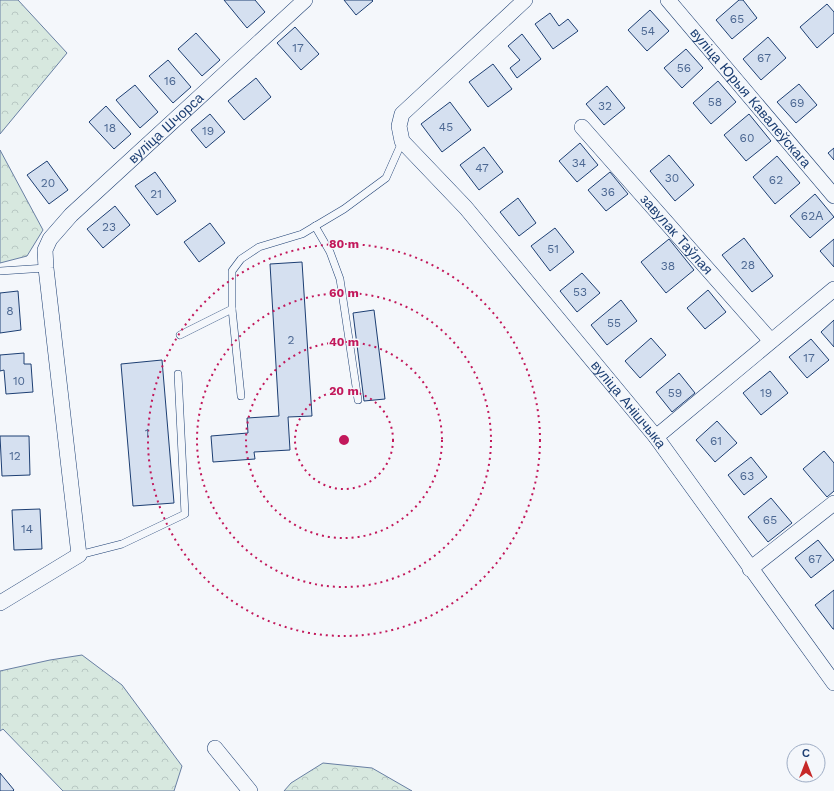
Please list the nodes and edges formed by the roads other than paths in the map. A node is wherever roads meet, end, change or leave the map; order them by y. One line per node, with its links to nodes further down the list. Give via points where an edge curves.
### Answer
1 (525, 0): 5 (street, via 402,114 399,126)
2 (668, 0): 6 (street, вуліца Юрыя Кавалеўскага)
3 (295, 3): 8 (street, вуліца Шчорса, via 71,215 50,239 45,250)
4 (582, 127): 13 (street, завулак Таўлая)
5 (402, 141): 7 (lane, via 386,178 344,209); 17 (street, вуліца Анішчыка, via 466,208)
6 (834, 196)
7 (315, 226): 11 (lane, via 302,234 259,247 241,259 232,271); 16 (lane, via 330,252 340,279)
8 (46, 268): 9 (lane); 19 (street, вуліца Шчорса)
9 (0, 271)
10 (834, 289): 13 (street)
11 (232, 309): 12 (lane); 15 (lane)
12 (180, 335)
13 (771, 341): 17 (street)
14 (178, 374): 19 (lane, via 185,514 122,544)
15 (241, 396)
16 (358, 400)
17 (656, 437): 20 (street, вуліца Анішчыка)
18 (834, 503): 20 (street)
19 (79, 555): 21 (street)
20 (750, 569): 22 (street, вуліца Анішчыка)
21 (0, 602)
22 (834, 684)
23 (215, 748): 24 (street)
24 (250, 791)

